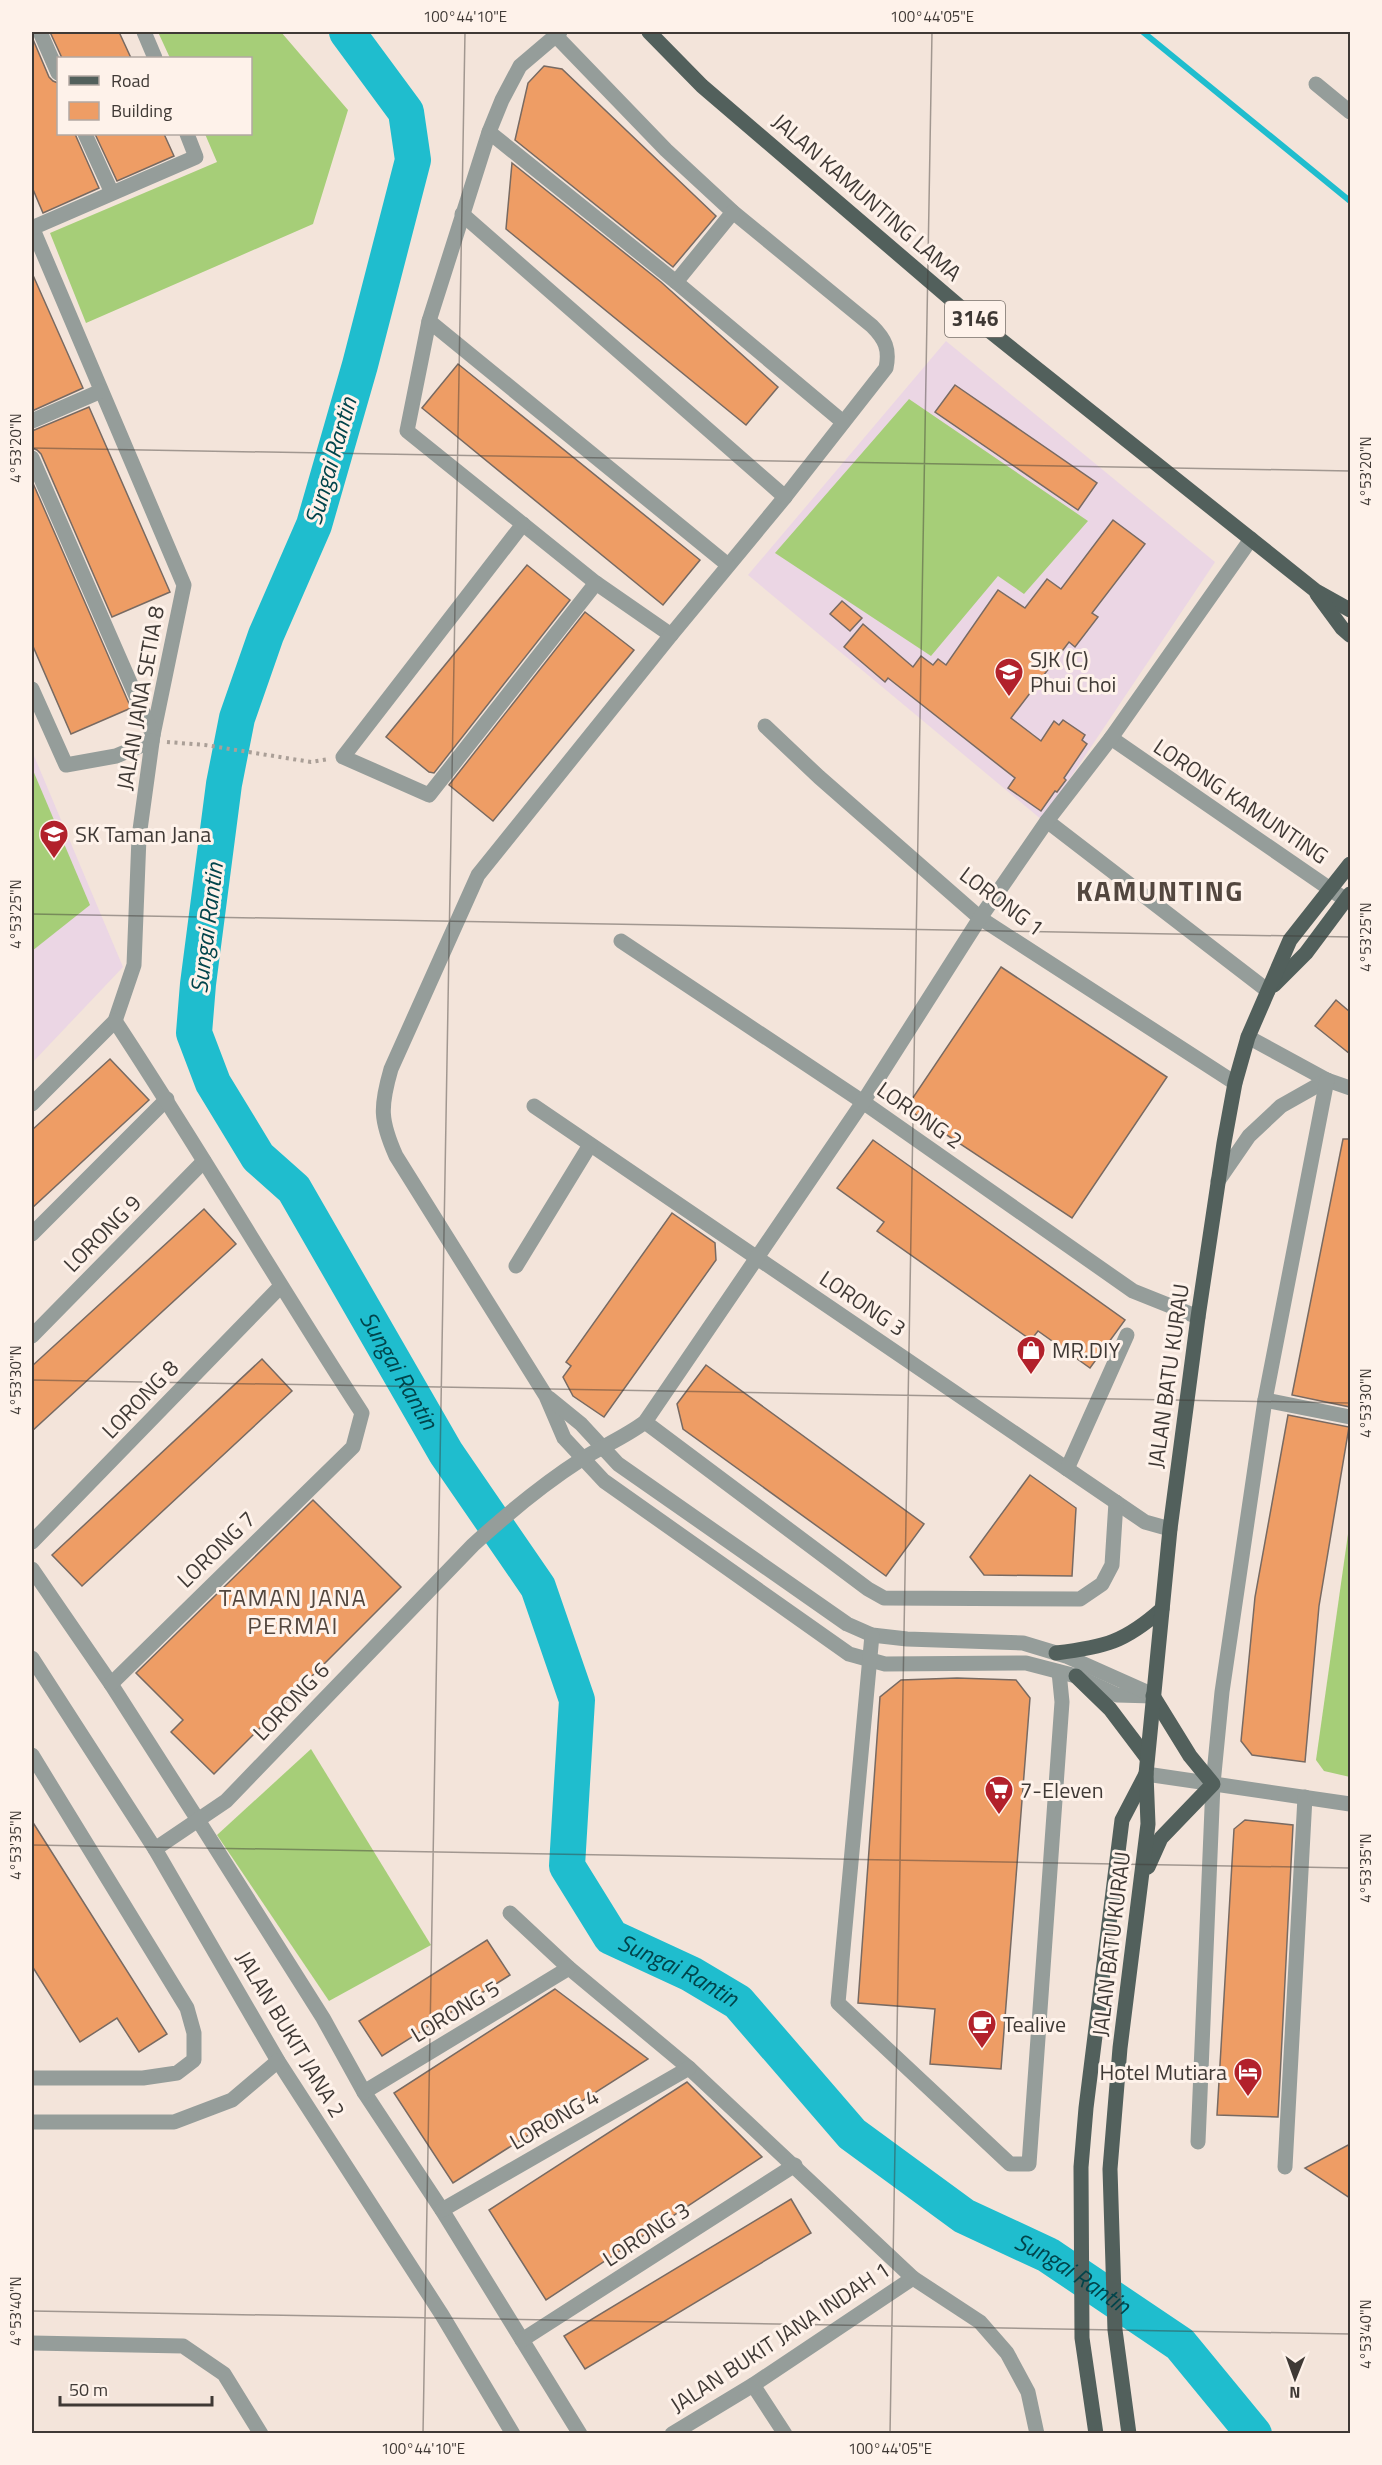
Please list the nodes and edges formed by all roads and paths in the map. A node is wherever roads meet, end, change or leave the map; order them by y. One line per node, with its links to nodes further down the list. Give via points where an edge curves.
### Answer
1 (40, 32): 6 (street)
2 (144, 32): 5 (street)
3 (649, 32): 24 (main road, JALAN KAMUNTING LAMA / 3146, via 702,86 967,313)
4 (558, 34): 9 (street, via 520,66); 13 (street, via 666,150)
5 (155, 57)
6 (57, 71)
7 (1316, 84): 8 (street)
8 (1350, 112)
9 (489, 132): 14 (street); 16 (street)
10 (85, 135): 12 (street)
11 (187, 135): 12 (street, via 196,157)
12 (112, 193): 15 (street)
13 (733, 212): 16 (street); 20 (street, via 884,338 888,349 886,368)
14 (462, 214): 17 (street); 22 (street)
15 (32, 227): 18 (street)
16 (676, 282): 20 (street)
17 (429, 321): 23 (street, via 406,431); 25 (street)
18 (101, 391): 19 (street); 33 (street, JALAN JANA SETIA 8, via 184,585)
19 (32, 421)
20 (843, 422): 22 (street)
21 (32, 458): 33 (street)
22 (785, 497): 25 (street)
23 (523, 524): 26 (street); 35 (street)
24 (1251, 539): 27 (main road, JALAN KAMUNTING LAMA / 3146); 34 (street)
25 (728, 566): 30 (street)
26 (596, 583): 30 (street); 35 (street, via 429,795)
27 (1316, 591): 28 (main road, JALAN KAMUNTING LAMA / 3146); 29 (main road, JALAN KAMUNTING LAMA / 3146)
28 (1350, 610)
29 (1350, 634)
30 (671, 635): 62 (street, via 478,875 391,1069 383,1096 385,1130 396,1156)
31 (32, 689): 33 (street, via 66,765 116,756)
32 (765, 726): 40 (street, LORONG 1)
33 (152, 738): 35 (path, via 311,762); 43 (street, JALAN JANA SETIA 8, via 139,837 134,965)
34 (1111, 738): 36 (street); 38 (street, LORONG KAMUNTING)
35 (343, 757)
36 (1047, 821): 40 (street); 42 (street)
37 (1350, 864): 38 (main road, JALAN BATU KURAU)
38 (1330, 889): 39 (street, LORONG KAMUNTING); 42 (main road, JALAN BATU KURAU, via 1290,940)
39 (1348, 897): 42 (main road, JALAN BATU KURAU, via 1306,953)
40 (980, 918): 46 (street, LORONG 1); 49 (street)
41 (621, 941): 49 (street, LORONG 2)
42 (1268, 991): 44 (main road, JALAN BATU KURAU)
43 (116, 1021): 48 (street); 50 (street, JALAN JANA SETIA 8)
44 (1248, 1037): 45 (street); 46 (main road, JALAN BATU KURAU)
45 (1327, 1080): 47 (street); 54 (street, via 1281,1106 1249,1136); 63 (street)
46 (1235, 1083): 54 (main road, JALAN BATU KURAU)
47 (1350, 1088)
48 (166, 1099): 53 (street); 55 (street)
49 (863, 1102): 56 (street); 59 (street, LORONG 2, via 1132,1291)
50 (32, 1104)
51 (534, 1107): 52 (street, LORONG 3)
52 (590, 1145): 56 (street, LORONG 3); 57 (street)
53 (204, 1161): 58 (street); 61 (street, LORONG 9)
54 (1218, 1181): 59 (main road, JALAN BATU KURAU)
55 (32, 1234)
56 (757, 1258): 65 (street); 68 (street, LORONG 3)
57 (516, 1266)
58 (280, 1287): 71 (street, LORONG 8); 80 (street, LORONG 7, via 362,1413 353,1447)
59 (1198, 1317): 70 (main road, JALAN BATU KURAU)
60 (1127, 1335): 68 (street)
61 (32, 1336)
62 (546, 1396): 66 (street); 67 (street, via 564,1437)
63 (1265, 1401): 64 (street); 85 (street, via 1225,1671)
64 (1350, 1417)
65 (645, 1422): 66 (street, LORONG 6); 69 (street, via 884,1598 1080,1599 1102,1584 1112,1565)
66 (603, 1448): 67 (street, LORONG 6); 74 (street, via 618,1464 847,1624)
67 (582, 1459): 77 (street, via 604,1481 829,1642); 88 (street, LORONG 6, via 513,1509 473,1545 226,1801)
68 (1067, 1469): 69 (street, LORONG 3)
69 (1116, 1502): 70 (street, LORONG 3, via 1145,1522)
70 (1170, 1528): 73 (main road, JALAN BATU KURAU)
71 (32, 1542)
72 (32, 1569): 80 (street)
73 (1162, 1609): 75 (main road, via 1140,1629 1120,1640); 81 (main road, JALAN BATU KURAU)
74 (872, 1635): 75 (street, via 1023,1643); 77 (street)
75 (1056, 1653): 81 (street)
76 (32, 1658): 89 (street, JALAN BUKIT JANA 2)
77 (870, 1660): 78 (street, via 885,1664 1026,1663); 78 (street, via 838,2003 1010,2164 1029,2164 1062,1702)
78 (1059, 1672): 79 (street)
79 (1076, 1676): 81 (street, via 1117,1695); 83 (main road, via 1110,1709)
80 (111, 1684): 88 (street)
81 (1153, 1696): 83 (main road, JALAN BATU KURAU); 85 (main road, via 1190,1756)
82 (32, 1755): 96 (street, via 187,2008 194,2033 194,2060 177,2073 143,2078)
83 (1147, 1758): 84 (main road, JALAN BATU KURAU)
84 (1146, 1774): 85 (street); 90 (main road, JALAN BATU KURAU, via 1148,1824); 113 (main road, JALAN BATU KURAU, via 1122,1820 1086,2108 1080,2226 1082,2338)
85 (1213, 1784): 86 (street); 90 (main road, via 1161,1838); 99 (street)
86 (1305, 1797): 87 (street); 101 (street)
87 (1350, 1804)
88 (198, 1820): 89 (street, LORONG 6); 97 (street, via 323,2018)
89 (155, 1849): 93 (street, JALAN BUKIT JANA 2)
90 (1141, 1881): 114 (main road, JALAN BATU KURAU, via 1110,2169 1115,2330)
91 (510, 1913): 92 (street)
92 (569, 1968): 95 (street); 97 (street, LORONG 5)
93 (278, 2061): 98 (street, via 232,2100 174,2122); 108 (street, JALAN BUKIT JANA 2)
94 (32, 2064): 96 (street)
95 (689, 2068): 100 (street); 102 (street, LORONG 4)
96 (36, 2078)
97 (364, 2092): 102 (street)
98 (32, 2122)
99 (1198, 2142)
100 (795, 2165): 103 (street); 104 (street, LORONG 3)
101 (1285, 2167)
102 (442, 2210): 104 (street)
103 (913, 2278): 106 (street, JALAN BUKIT JANA INDAH 1); 112 (street, via 980,2322 1007,2353 1028,2392)
104 (522, 2340): 109 (street)
105 (32, 2343): 107 (street, via 183,2346 224,2374)
106 (753, 2385): 110 (street, JALAN BUKIT JANA INDAH 1); 111 (street)
107 (261, 2433)
108 (513, 2433)
109 (580, 2433)
110 (672, 2433)
111 (785, 2433)
112 (1037, 2433)
113 (1096, 2433)
114 (1129, 2433)

